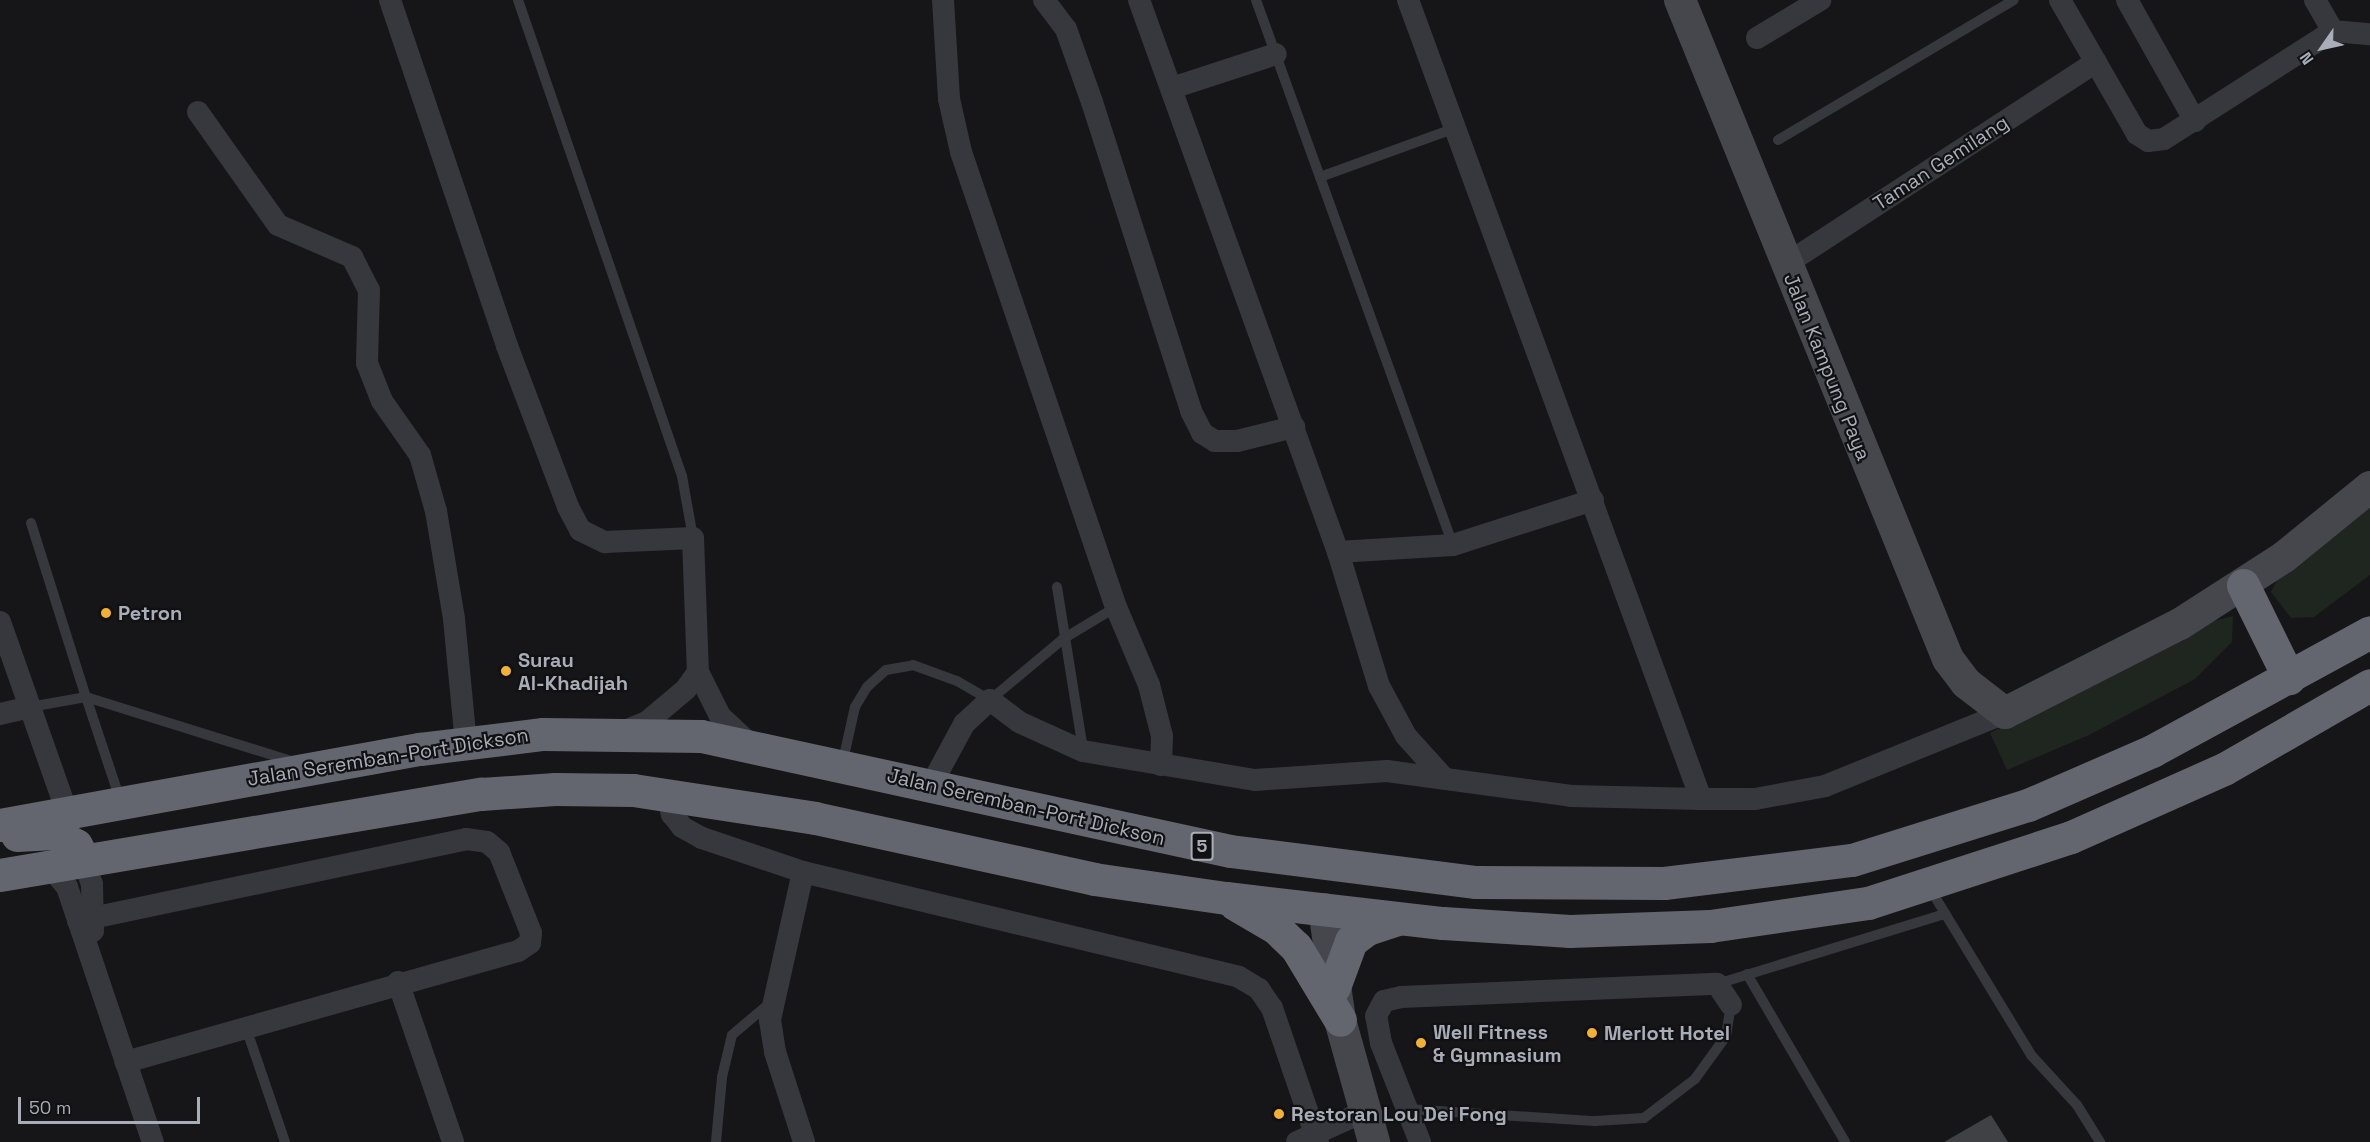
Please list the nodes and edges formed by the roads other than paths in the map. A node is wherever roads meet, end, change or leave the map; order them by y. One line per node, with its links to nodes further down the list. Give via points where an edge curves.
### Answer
1 (390, 0): 30 (street, via 507,346 580,530 605,542)
2 (518, 0): 30 (lane, via 682,476)
3 (1044, 0): 26 (street, via 1066,29 1191,411 1202,432 1215,441 1237,441)
4 (1138, 0): 19 (street)
5 (1256, 0): 17 (lane)
6 (1408, 0): 22 (street)
7 (1680, 0): 25 (street, Jalan Kampung Paya)
8 (1820, 0): 16 (street)
9 (2014, 0): 23 (lane)
10 (2060, 0): 18 (street)
11 (2127, 0): 21 (street)
12 (2314, 0): 14 (street)
13 (946, 1): 35 (street, via 949,99 962,152)
14 (2333, 31): 15 (street); 21 (street)
15 (2370, 34)
16 (1757, 38)
17 (1276, 54): 19 (street); 24 (lane)
18 (2096, 62): 21 (street, via 2138,134 2148,141 2164,139); 25 (street, Taman Gemilang)
19 (1172, 88): 26 (street)
20 (198, 112): 48 (street, via 278,225 352,257 369,290 367,363 382,401 420,455 436,511 454,619)
21 (2195, 121)
22 (1455, 128): 24 (lane); 28 (street)
23 (1778, 140)
24 (1320, 177): 31 (lane)
25 (1786, 264): 45 (street, Jalan Kampung Paya, via 1948,659 1966,683)
26 (1294, 427): 32 (street)
27 (2370, 487): 33 (street)
28 (1593, 500): 31 (street); 57 (street)
29 (31, 523): 42 (lane)
30 (693, 538): 39 (street)
31 (1453, 545): 32 (street)
32 (1338, 552): 54 (street, via 1379,686 1406,736)
33 (2243, 585): 40 (highway); 45 (street, via 2180,624)
34 (1057, 587): 38 (lane)
35 (1116, 607): 38 (lane); 52 (street, via 1149,685 1162,736)
36 (0, 622): 44 (street)
37 (2370, 632): 40 (highway, Jalan Seremban-Port Dickson / 5)
38 (1063, 639): 43 (lane); 50 (lane)
39 (698, 672): 47 (street, via 686,689 647,722); 49 (street, via 720,716)
40 (2289, 678): 60 (highway, Jalan Seremban-Port Dickson / 5, via 2152,751 2028,805 1852,860 1664,884 1476,882 1367,871 1230,851)
41 (2370, 685): 67 (highway, via 2224,769 2071,837)
42 (86, 697): 44 (lane); 53 (lane); 58 (lane)
43 (990, 700): 50 (street, via 1019,722); 51 (lane, via 957,681 913,665 886,670 867,687 855,707); 55 (street, via 964,724)
44 (30, 707): 46 (street); 59 (street)
45 (2005, 712): 57 (street, via 1825,786 1755,799)
46 (0, 714)
47 (616, 734): 48 (highway, Jalan Seremban-Port Dickson / 5, via 543,734); 49 (highway, Jalan Seremban-Port Dickson / 5, via 701,736)
48 (466, 743): 53 (highway, Jalan Seremban-Port Dickson / 5)
49 (750, 744): 51 (highway, Jalan Seremban-Port Dickson / 5)
50 (1083, 751): 52 (street)
51 (842, 765): 55 (highway, Jalan Seremban-Port Dickson / 5)
52 (1161, 765): 54 (street, via 1255,780 1388,771)
53 (312, 767): 58 (highway, Jalan Seremban-Port Dickson / 5)
54 (1444, 778): 57 (street, via 1570,796)
55 (930, 787): 60 (highway, Jalan Seremban-Port Dickson / 5)
56 (667, 794): 63 (highway, via 555,789 481,794); 65 (street, via 672,814 682,827 702,838); 68 (highway, via 815,818 1094,879)
57 (1701, 799)
58 (120, 801): 59 (highway, Jalan Seremban-Port Dickson / 5)
59 (67, 812): 61 (highway, Jalan Seremban-Port Dickson / 5)
60 (1061, 817): 69 (highway, via 1090,837 1296,882 1316,894)
61 (0, 825)
62 (0, 836): 63 (highway, via 54,833 76,845)
63 (84, 860): 64 (highway); 72 (street, via 92,884)
64 (51, 868): 66 (highway); 72 (street)
65 (803, 872): 77 (street); 84 (street, via 1239,977 1259,989 1272,1008)
66 (0, 875)
67 (1927, 884): 70 (lane); 71 (highway, via 1868,903 1710,926 1570,931)
68 (1226, 898): 69 (highway); 79 (highway, via 1276,928 1296,947)
69 (1324, 909): 71 (highway); 76 (street)
70 (1946, 914): 73 (lane); 93 (lane, via 2031,1055 2077,1105)
71 (1399, 918): 76 (highway, via 1367,929 1351,941)
72 (86, 919): 74 (street, via 466,839 488,842 499,852 531,933 530,943 518,951); 81 (street, via 90,962)
73 (1747, 974): 75 (lane); 92 (lane)
74 (398, 982): 80 (street); 87 (street)
75 (1717, 984): 78 (street); 82 (street, via 1401,996 1384,1001 1377,1016 1381,1043)
76 (1334, 987): 79 (street)
77 (773, 999): 88 (lane, via 732,1035 722,1077); 89 (street, via 770,1020 775,1052)
78 (1731, 1005): 82 (lane, via 1726,1036 1695,1079 1644,1118 1595,1121)
79 (1340, 1020): 83 (street)
80 (245, 1025): 81 (street); 86 (lane)
81 (125, 1062): 85 (street)
82 (1407, 1109): 91 (street)
83 (1365, 1111): 84 (street); 90 (street)
84 (1310, 1140)
85 (153, 1142)
86 (285, 1142)
87 (453, 1142)
88 (716, 1142)
89 (804, 1142)
90 (1374, 1142)
91 (1420, 1142)
92 (1845, 1142)
93 (2100, 1142)

